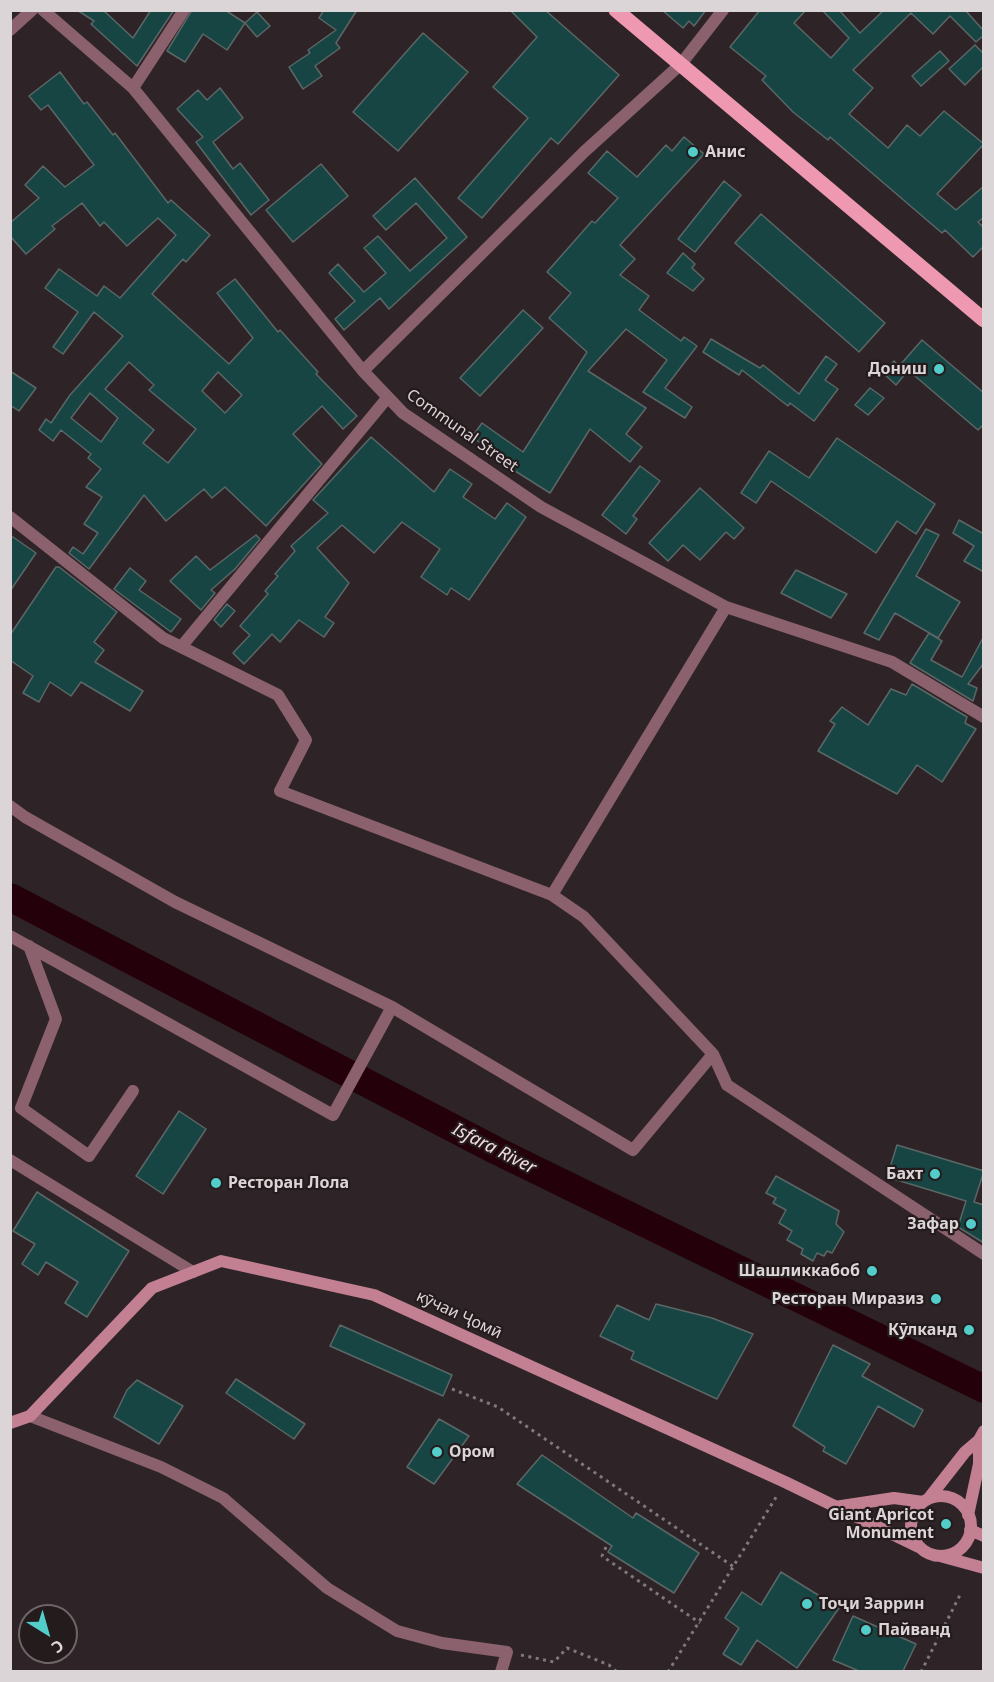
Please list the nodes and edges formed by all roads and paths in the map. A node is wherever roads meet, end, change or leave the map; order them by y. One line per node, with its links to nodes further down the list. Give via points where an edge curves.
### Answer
1 (32, 10): 6 (street)
2 (43, 10): 8 (street, Communal Street)
3 (184, 10): 8 (street)
4 (616, 10): 7 (main road)
5 (723, 10): 7 (street)
6 (10, 30)
7 (681, 64): 9 (main road); 10 (street, via 584,152)
8 (133, 88): 10 (street, Communal Street)
9 (984, 320)
10 (363, 371): 11 (street, Communal Street)
11 (388, 397): 13 (street, Communal Street, via 403,413 541,507); 14 (street)
12 (10, 517): 14 (street, via 163,638)
13 (726, 607): 15 (street, Communal Street, via 892,662); 17 (street)
14 (181, 647): 17 (street, via 278,695 306,740 280,790)
15 (984, 717)
16 (10, 806): 20 (street, via 175,902)
17 (552, 895): 21 (street, via 584,917)
18 (10, 936): 19 (street)
19 (29, 946): 20 (street, via 333,1115); 22 (street, via 56,1019 21,1108 89,1156)
20 (392, 1007): 21 (street, via 633,1150)
21 (713, 1054): 24 (street, via 727,1085)
22 (133, 1091)
23 (10, 1160): 25 (street)
24 (984, 1254)
25 (193, 1272): 27 (main road, кӯчаи Ҷомӣ, via 152,1288); 30 (main road, кӯчаи Ҷомӣ, via 221,1261 374,1295)
26 (452, 1389): 39 (path, via 498,1407)
27 (30, 1416): 28 (main road, кӯчаи Ҷомӣ); 43 (street, via 161,1467 223,1498 327,1588 397,1631 441,1643)
28 (10, 1423)
29 (981, 1436): 31 (main road); 33 (main road)
30 (785, 1482): 32 (main road, кӯчаи Ҷомӣ); 39 (path)
31 (926, 1500): 32 (main road, via 894,1498); 33 (main road, via 957,1500); 37 (main road, via 911,1520 914,1539)
32 (834, 1508): 37 (main road, кӯчаи Ҷомӣ)
33 (968, 1515): 34 (main road)
34 (970, 1530): 35 (main road); 38 (main road, via 963,1546)
35 (984, 1536)
36 (606, 1547): 42 (path, via 602,1556)
37 (920, 1547): 38 (main road)
38 (939, 1556): 40 (main road)
39 (734, 1567): 42 (path)
40 (984, 1569)
41 (961, 1593): 47 (path)
42 (700, 1623): 46 (path)
43 (507, 1652): 44 (street); 45 (path, via 554,1662 567,1648)
44 (501, 1671)
45 (616, 1671)
46 (668, 1671)
47 (921, 1671)

